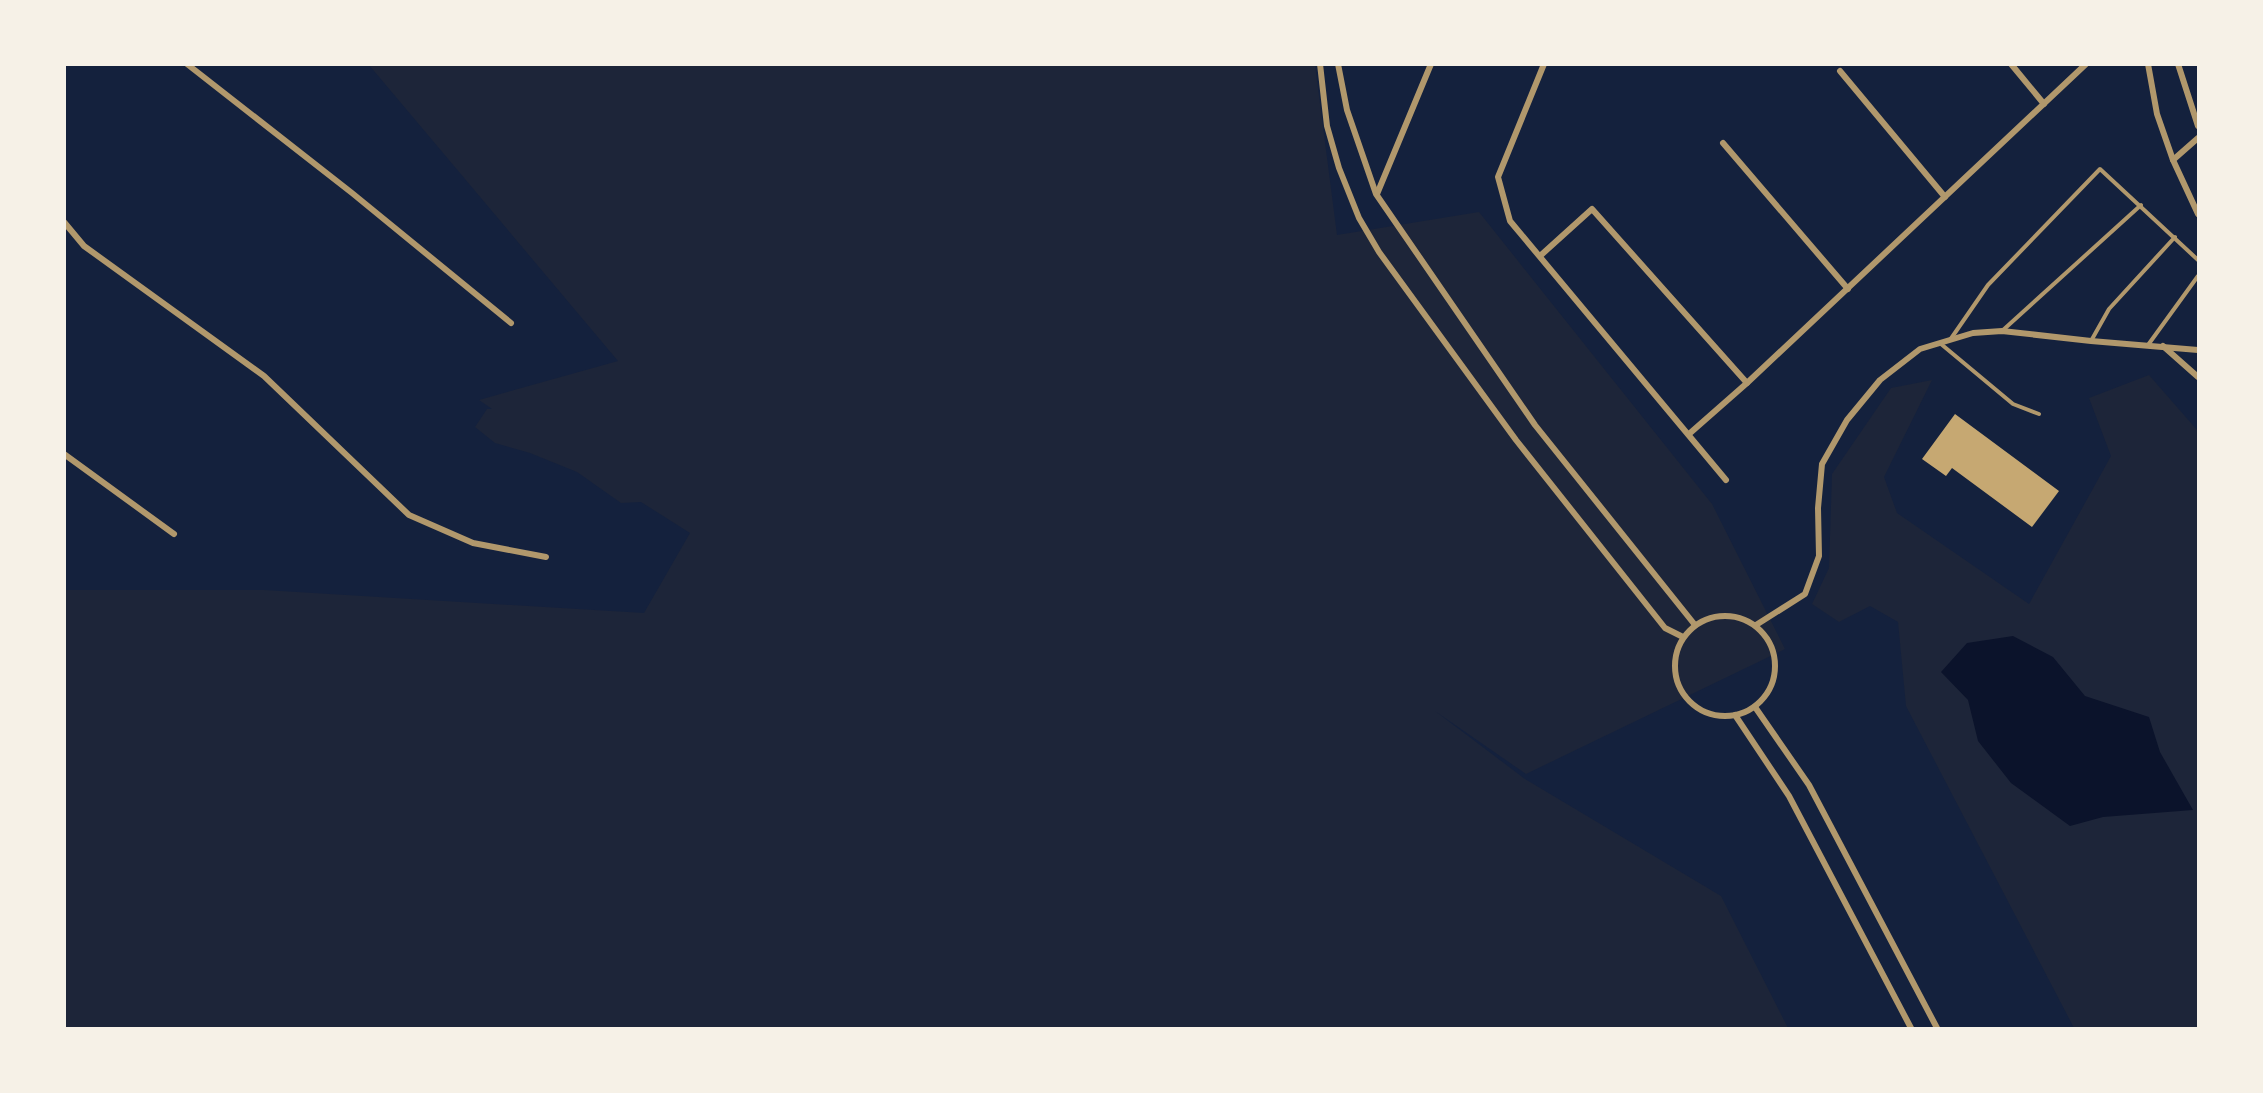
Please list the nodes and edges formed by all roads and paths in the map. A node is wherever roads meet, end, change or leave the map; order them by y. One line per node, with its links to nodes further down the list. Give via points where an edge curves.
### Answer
1 (187, 64): 26 (street)
2 (1320, 64): 44 (street, via 1327,126 1339,168 1359,218 1379,252 1516,440 1665,628)
3 (1338, 64): 16 (street, via 1347,110)
4 (1431, 64): 16 (street)
5 (1544, 64): 22 (street, via 1498,177 1510,221)
6 (2012, 64): 11 (street)
7 (2086, 64): 11 (street)
8 (2148, 64): 15 (street, via 2157,114)
9 (2178, 64): 12 (street)
10 (1840, 70): 17 (street)
11 (2044, 104): 17 (street)
12 (2199, 126)
13 (2199, 138): 15 (street)
14 (1723, 143): 25 (street)
15 (2173, 160): 19 (street)
16 (1376, 194): 42 (street, via 1535,425)
17 (1945, 197): 25 (street)
18 (2141, 206): 21 (lane); 27 (lane); 28 (lane, via 2100,169 1988,285)
19 (2199, 214)
20 (64, 222): 41 (street, via 84,246 264,376 409,515 474,543)
21 (2175, 237): 23 (lane); 29 (lane, via 2109,309)
22 (1540, 256): 35 (street, via 1592,209); 37 (street)
23 (2199, 260)
24 (2199, 276): 31 (lane)
25 (1848, 289): 35 (street)
26 (511, 323)
27 (2002, 331): 28 (street); 29 (street)
28 (1949, 340): 30 (street)
29 (2091, 341): 31 (street)
30 (1940, 343): 36 (lane, via 2013,404); 43 (street, via 1920,349 1880,380 1847,420 1822,464 1819,555 1804,594)
31 (2148, 345): 32 (street)
32 (2162, 346): 33 (street); 34 (street)
33 (2199, 350)
34 (2199, 377)
35 (1747, 383): 37 (street)
36 (2039, 414)
37 (1689, 434): 39 (street)
38 (64, 454): 40 (street)
39 (1726, 480)
40 (174, 534)
41 (546, 557)
42 (1695, 625): 43 (street, via 1710,617 1726,615); 44 (street)
43 (1756, 625): 45 (street, via 1768,639 1775,657 1775,676 1768,693)
44 (1683, 637): 46 (street, via 1676,652 1675,669 1688,700 1718,716)
45 (1755, 707): 46 (street); 48 (street, via 1809,785)
46 (1735, 715): 47 (street, via 1789,796)
47 (1911, 1029)
48 (1936, 1029)

